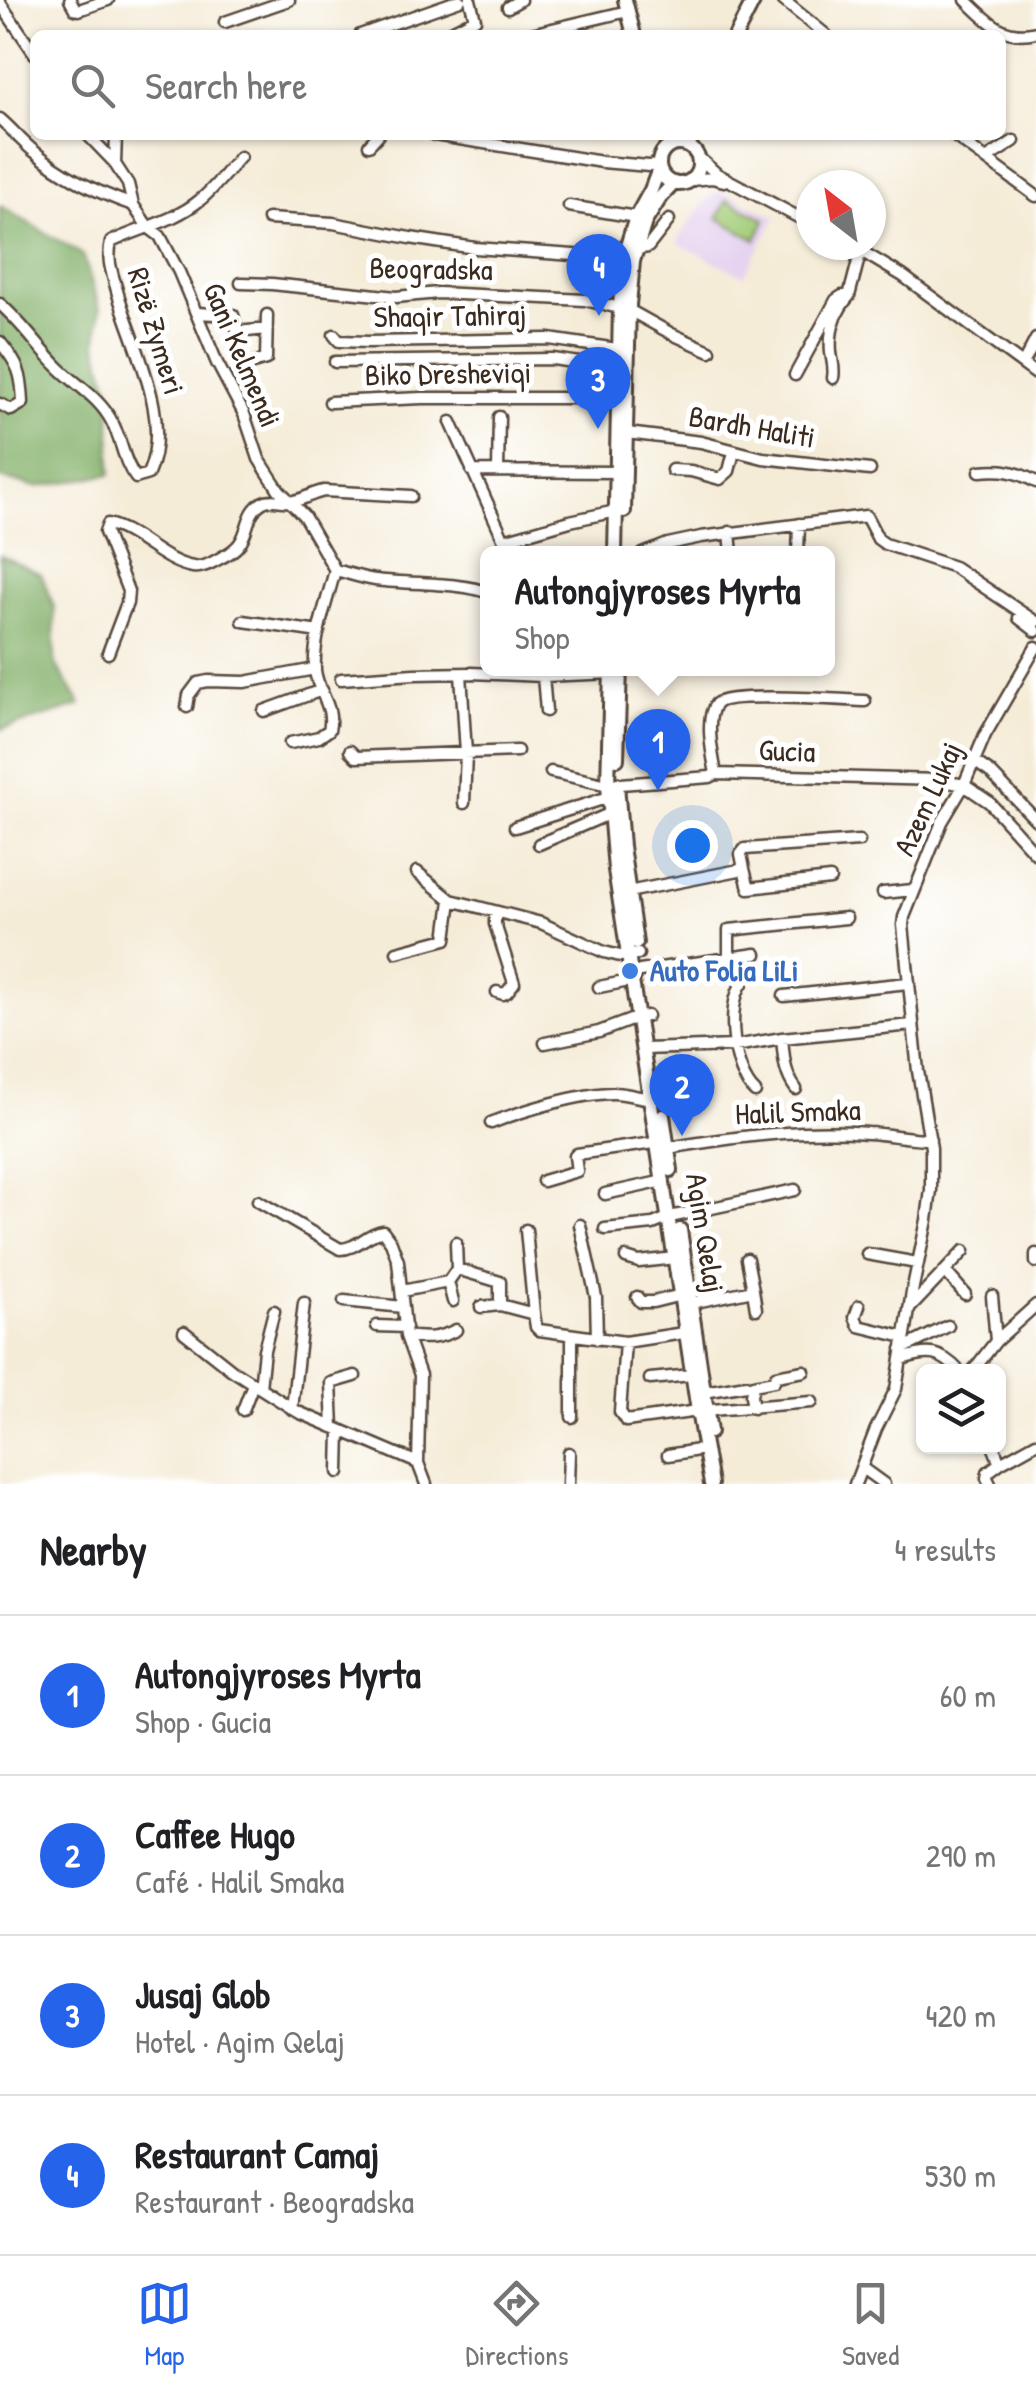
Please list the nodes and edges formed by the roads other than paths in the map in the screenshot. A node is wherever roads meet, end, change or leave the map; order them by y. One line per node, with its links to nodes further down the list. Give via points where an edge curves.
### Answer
1 (70, 0): 2 (street, via 79,10)
2 (108, 0)
3 (288, 0): 14 (street)
4 (460, 0): 11 (street)
5 (470, 0): 16 (street, via 475,19)
6 (520, 0): 13 (street)
7 (754, 0): 18 (main road)
8 (783, 0): 19 (street)
9 (966, 0): 20 (street)
10 (0, 3): 23 (street)
11 (432, 4): 15 (street)
12 (627, 6): 17 (street)
13 (508, 7)
14 (225, 22)
15 (372, 30)
16 (454, 30)
17 (545, 30)
18 (739, 30)
19 (820, 30)
20 (1002, 30)
21 (1006, 32): 22 (street)
22 (1036, 32)
23 (30, 47)
24 (0, 119): 42 (street, via 58,168)
25 (93, 140): 36 (street, Gani Kelmendi)
26 (116, 140): 36 (street, Gani Kelmendi)
27 (465, 140): 37 (street, via 602,162)
28 (670, 140): 37 (main road)
29 (673, 140): 33 (main road)
30 (695, 140): 33 (main road)
31 (960, 140): 35 (street)
32 (1014, 140): 35 (street)
33 (696, 154): 38 (main road, via 698,170); 39 (street)
34 (240, 158): 48 (street, via 200,199)
35 (986, 160): 41 (street)
36 (115, 164): 42 (street, Gani Kelmendi)
37 (659, 164): 40 (main road); 45 (main road)
38 (690, 180): 39 (street); 40 (main road)
39 (734, 183): 44 (street)
40 (674, 184): 49 (main road, via 645,222)
41 (1036, 196)
42 (133, 205): 48 (street, Gani Kelmendi)
43 (569, 206): 45 (street)
44 (796, 216)
45 (636, 218): 49 (main road)
46 (268, 219): 49 (street, via 334,223 475,248)
47 (669, 220): 49 (street, via 648,247)
48 (148, 227): 54 (street, Rizë Zymeri, via 111,242 108,257 158,424 148,474 136,478 113,422 96,400); 56 (street, Gani Kelmendi, via 160,236)
49 (631, 255): 55 (main road)
50 (854, 260): 53 (street)
51 (876, 260): 65 (street)
52 (241, 283): 55 (street, Beogradska, via 396,297 585,300)
53 (850, 296): 69 (street, via 836,300); 70 (street, via 832,330)
54 (0, 304)
55 (624, 308): 62 (main road); 63 (street)
56 (197, 314): 58 (street, via 233,315 238,332); 86 (street, Gani Kelmendi, via 258,459)
57 (268, 314): 58 (street)
58 (267, 329): 66 (street, via 266,359)
59 (334, 335): 62 (street, Shaqir Tahiraj, via 369,342 549,339)
60 (1036, 339): 65 (street)
61 (0, 342): 73 (street, via 22,376 23,403 11,410)
62 (624, 350): 67 (main road)
63 (710, 351)
64 (335, 362): 67 (street, via 553,359)
65 (1023, 364): 68 (street)
66 (246, 365)
67 (623, 367): 71 (main road)
68 (1036, 374)
69 (795, 375)
70 (833, 378)
71 (623, 398): 72 (street, Biko Dresheviqi); 76 (main road); 83 (main road)
72 (330, 402)
73 (0, 404)
74 (499, 417): 78 (street)
75 (451, 422): 81 (street)
76 (626, 433): 77 (street, Bardh Haliti); 83 (main road)
77 (734, 452): 79 (street, via 720,479); 80 (street, Bardh Haliti)
78 (498, 470): 81 (street); 83 (street)
79 (672, 470)
80 (870, 470)
81 (472, 471): 87 (street, via 504,540)
82 (980, 471): 84 (street, via 1003,468)
83 (621, 472): 87 (main road); 91 (main road)
84 (1036, 482)
85 (411, 496): 86 (street, via 324,492)
86 (293, 502): 95 (street, Gani Kelmendi); 103 (street, via 262,503 234,550 196,568 108,524 104,532 128,591)
87 (616, 511): 90 (main road)
88 (799, 524): 89 (street); 94 (street); 99 (street, via 866,516 884,544 954,567)
89 (730, 532): 92 (street); 93 (street)
90 (615, 546)
91 (624, 546)
92 (665, 546)
93 (731, 546)
94 (798, 546)
95 (335, 570): 97 (street, via 371,580); 101 (street)
96 (974, 585): 100 (street)
97 (480, 590)
98 (244, 621): 101 (street)
99 (1036, 622)
100 (1036, 631)
101 (319, 632): 104 (street)
102 (1036, 648): 119 (street, Azem Lukaj)
103 (108, 653)
104 (315, 669): 110 (street); 112 (street, via 198,683)
105 (461, 674): 106 (street); 109 (street); 118 (street)
106 (480, 674)
107 (544, 676): 114 (street)
108 (616, 676): 123 (main road, Agim Qelaj)
109 (342, 679)
110 (322, 690): 113 (street); 115 (street, via 332,714 330,730)
111 (865, 700): 121 (street, via 718,700 710,727)
112 (187, 707)
113 (264, 711)
114 (546, 712)
115 (290, 742)
116 (350, 751): 118 (street, via 356,757)
117 (517, 751): 118 (street)
118 (466, 753): 124 (street)
119 (974, 761): 122 (street, Azem Lukaj); 126 (street)
120 (551, 772): 123 (street)
121 (716, 774): 122 (street, Gucia); 123 (street, Gucia)
122 (964, 784): 130 (street); 134 (street, Azem Lukaj)
123 (611, 789): 125 (main road, Agim Qelaj); 127 (street)
124 (464, 803)
125 (614, 812): 129 (street); 135 (main road, Agim Qelaj)
126 (1036, 820)
127 (516, 827)
128 (859, 842): 131 (street, via 745,849)
129 (539, 844)
130 (1036, 854)
131 (744, 869): 133 (street, via 749,888); 135 (street)
132 (417, 872): 137 (street)
133 (830, 879)
134 (914, 890): 136 (street); 146 (street, Azem Lukaj, via 902,924)
135 (624, 893): 142 (main road, Agim Qelaj)
136 (883, 893)
137 (451, 900): 138 (street); 140 (street, via 446,940)
138 (495, 912): 142 (street, via 541,923 604,952); 148 (street, via 514,983)
139 (846, 918): 143 (street, via 729,930)
140 (398, 952)
141 (756, 954): 143 (street)
142 (634, 955): 144 (main road, Agim Qelaj)
143 (729, 956): 144 (street)
144 (637, 976): 147 (street); 150 (main road, Agim Qelaj)
145 (743, 982): 154 (street, via 734,999)
146 (908, 983): 149 (street); 151 (street, Azem Lukaj)
147 (599, 987)
148 (498, 992)
149 (784, 996)
150 (643, 1017): 153 (street); 155 (main road, Agim Qelaj)
151 (912, 1025): 152 (street); 160 (street, Azem Lukaj)
152 (782, 1038): 154 (street); 156 (street, via 784,1067)
153 (545, 1043)
154 (735, 1046): 155 (street); 157 (street)
155 (648, 1049): 158 (main road, Agim Qelaj)
156 (796, 1089)
157 (755, 1092)
158 (656, 1100): 159 (street, via 613,1093 580,1097); 161 (main road, Agim Qelaj)
159 (491, 1123)
160 (930, 1139): 161 (street, Halil Smaka, via 816,1132); 179 (street, Azem Lukaj, via 928,1220)
161 (664, 1144): 162 (street, Halil Smaka, via 577,1154 577,1171); 163 (main road, Agim Qelaj); 167 (main road, Agim Qelaj)
162 (543, 1180)
163 (664, 1180): 165 (street); 167 (main road, Agim Qelaj)
164 (794, 1190): 167 (street)
165 (605, 1194)
166 (258, 1200): 183 (street, via 340,1249 384,1231)
167 (674, 1216): 169 (street, Agim Qelaj); 176 (main road, Agim Qelaj); 188 (main road, Agim Qelaj)
168 (580, 1225): 208 (street)
169 (605, 1229)
170 (526, 1230): 200 (street)
171 (456, 1244): 180 (street)
172 (964, 1250): 181 (street)
173 (868, 1254): 179 (street)
174 (1036, 1254): 178 (street)
175 (626, 1258): 176 (street, Agim Qelaj)
176 (675, 1258): 188 (main road, Agim Qelaj)
177 (747, 1259): 184 (street)
178 (1036, 1262)
179 (917, 1263): 198 (street, Azem Lukaj)
180 (458, 1269): 182 (street); 192 (street, via 500,1282)
181 (945, 1271): 185 (street); 198 (street)
182 (448, 1282): 183 (street); 190 (street)
183 (402, 1290): 195 (street)
184 (754, 1290): 188 (street); 197 (street)
185 (965, 1294)
186 (992, 1296): 209 (street)
187 (637, 1297): 188 (street, Agim Qelaj)
188 (686, 1299): 206 (main road, Agim Qelaj)
189 (344, 1301): 195 (street)
190 (453, 1301)
191 (304, 1303): 222 (street)
192 (500, 1305): 196 (street); 200 (street)
193 (1036, 1305): 209 (street)
194 (859, 1306): 211 (street, via 859,1326)
195 (403, 1307): 205 (street)
196 (481, 1307)
197 (756, 1309)
198 (909, 1310): 211 (street, Azem Lukaj)
199 (274, 1311): 219 (street)
200 (534, 1314): 207 (street, via 539,1330)
201 (376, 1326): 205 (street)
202 (948, 1326): 211 (street)
203 (456, 1330): 205 (street, via 430,1340)
204 (184, 1332): 219 (street)
205 (406, 1332): 233 (street, via 420,1376)
206 (691, 1332): 210 (street); 215 (main road, Agim Qelaj); 220 (main road, Agim Qelaj)
207 (572, 1335): 208 (street); 226 (street)
208 (598, 1340): 210 (street)
209 (996, 1341): 213 (street)
210 (626, 1342): 225 (street, via 620,1412 626,1421)
211 (903, 1348): 212 (street); 235 (street, Azem Lukaj, via 896,1389)
212 (953, 1364)
213 (978, 1364)
214 (804, 1371): 223 (street, via 753,1385)
215 (692, 1375): 217 (street); 225 (main road, Agim Qelaj)
216 (356, 1376): 227 (street, via 332,1383)
217 (650, 1379)
218 (746, 1385): 220 (street)
219 (256, 1386): 222 (street); 224 (street)
220 (704, 1392): 225 (main road, Agim Qelaj)
221 (812, 1402): 223 (street)
222 (292, 1408): 227 (street)
223 (754, 1408): 225 (street)
224 (243, 1410)
225 (702, 1411): 228 (main road, Agim Qelaj)
226 (572, 1417)
227 (336, 1429): 233 (street); 236 (street)
228 (706, 1439): 232 (street); 239 (main road, Agim Qelaj); 240 (main road, Agim Qelaj)
229 (1036, 1444): 234 (street)
230 (569, 1453): 238 (street)
231 (996, 1454): 234 (street)
232 (668, 1455)
233 (418, 1463): 237 (street)
234 (1000, 1463): 243 (street, via 988,1472)
235 (862, 1468): 241 (street, Azem Lukaj); 242 (street)
236 (339, 1472)
237 (426, 1484)
238 (568, 1484)
239 (711, 1484)
240 (719, 1484)
241 (855, 1484)
242 (884, 1484)
243 (990, 1484)

